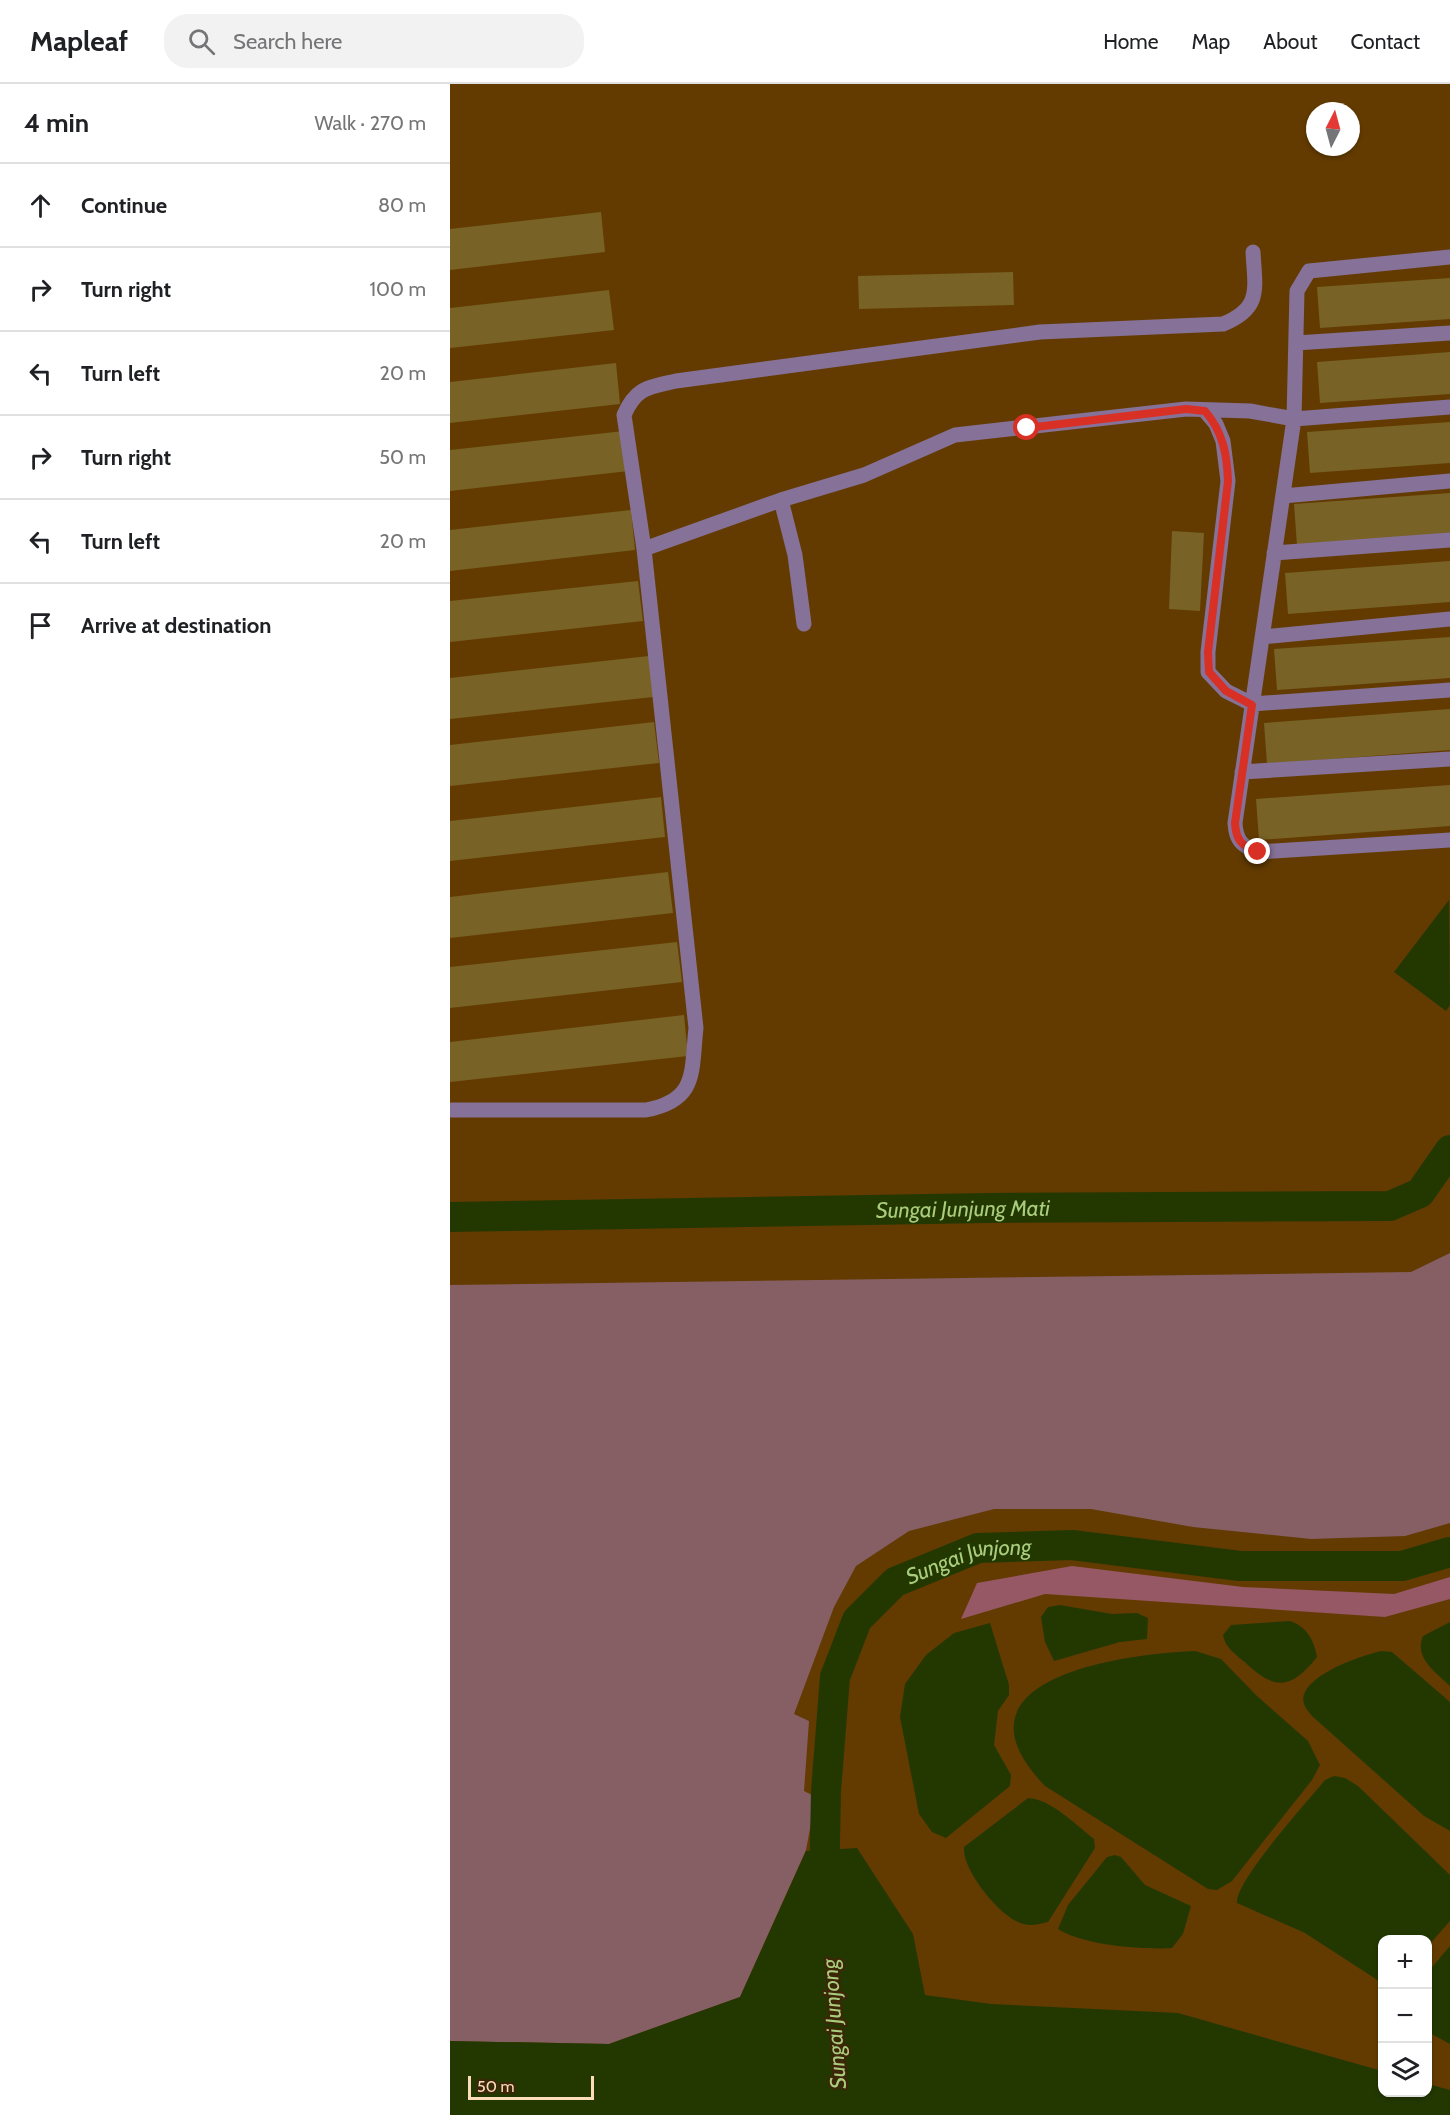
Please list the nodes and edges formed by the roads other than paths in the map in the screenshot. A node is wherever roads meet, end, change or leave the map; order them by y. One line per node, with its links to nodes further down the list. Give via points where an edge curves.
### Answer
1 (1252, 252): 12 (lane, via 1255,290 1250,305 1241,316 1223,324 1040,332 746,370 645,388 631,399 624,415)
2 (1450, 257): 4 (lane, via 1309,271 1298,291)
3 (1450, 333): 4 (lane)
4 (1296, 343): 7 (lane)
5 (1450, 407): 7 (lane)
6 (1205, 411): 7 (lane, via 1250,411); 10 (lane, via 1186,409 955,435 864,475); 18 (lane, via 1223,441 1228,481 1209,672 1226,691)
7 (1294, 419): 9 (lane)
8 (1450, 481): 9 (lane)
9 (1283, 496): 13 (lane)
10 (781, 500): 12 (lane); 15 (lane, via 795,555)
11 (1450, 540): 13 (lane)
12 (644, 549): 22 (lane, via 696,1028 690,1079 681,1096 668,1106 646,1110)
13 (1274, 553): 16 (lane)
14 (1450, 619): 16 (lane)
15 (804, 624)
16 (1262, 637): 18 (lane)
17 (1450, 690): 18 (lane)
18 (1252, 705): 20 (lane)
19 (1450, 759): 20 (lane)
20 (1242, 772): 21 (lane, via 1236,837 1258,852)
21 (1450, 840)
22 (450, 1110)

